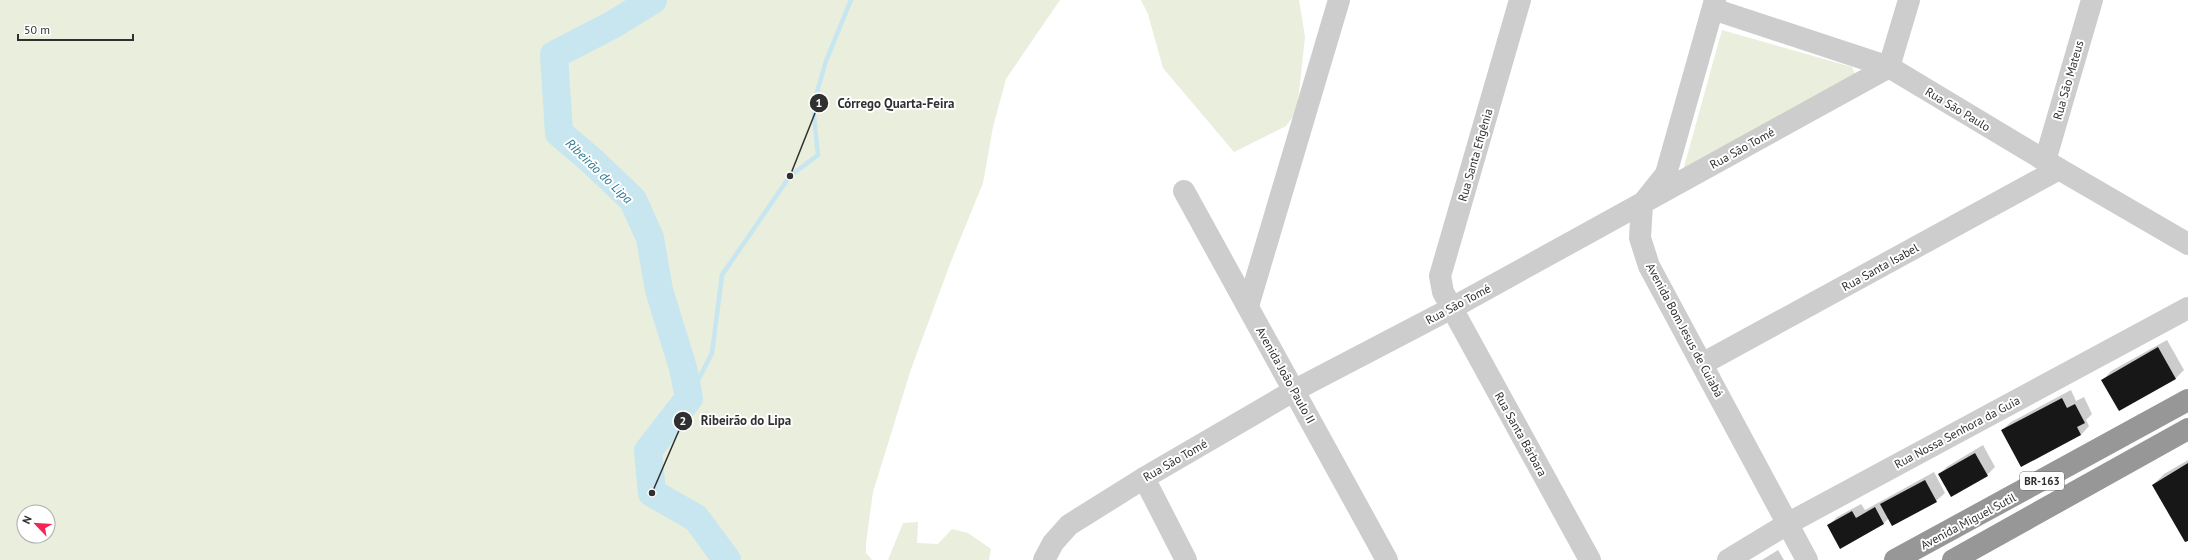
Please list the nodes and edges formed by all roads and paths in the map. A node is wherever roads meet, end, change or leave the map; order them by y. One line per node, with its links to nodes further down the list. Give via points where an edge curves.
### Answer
1 (1339, 0): 11 (street)
2 (1520, 0): 12 (street, Rua Santa Efigênia, via 1440,276 1443,292)
3 (1909, 0): 6 (street)
4 (2092, 0): 7 (street, Rua São Mateus)
5 (1714, 5): 6 (street, Rua São Paulo); 9 (street, via 1666,174)
6 (1889, 67): 7 (street, Rua São Paulo); 9 (street, Rua São Tomé)
7 (2052, 165): 10 (street, Rua São Paulo); 14 (street, Rua Santa Isabel)
8 (1184, 191): 11 (street, Avenida João Paulo II)
9 (1642, 204): 12 (street, Rua São Tomé); 14 (street, Avenida Bom Jesus de Cuiabá, via 1640,238 1649,266)
10 (2188, 244)
11 (1248, 306): 15 (street, Avenida João Paulo II)
12 (1452, 308): 15 (street, Rua São Tomé); 23 (street, Rua Santa Bárbara)
13 (2188, 308): 19 (street, Rua Nossa Senhora da Guia)
14 (1702, 364): 19 (street, Avenida Bom Jesus de Cuiabá)
15 (1295, 390): 18 (street, Rua São Tomé); 22 (street, Avenida João Paulo II)
16 (2188, 400): 26 (highway, Avenida Miguel Sutil / BR-163)
17 (2188, 429): 27 (highway, BR-163)
18 (1144, 478): 20 (street, Rua São Tomé, via 1069,525 1052,543); 21 (street)
19 (1787, 524): 24 (street, Rua Nossa Senhora da Guia); 25 (street, Avenida Bom Jesus de Cuiabá)
20 (1044, 560)
21 (1186, 560)
22 (1387, 560)
23 (1590, 560)
24 (1728, 560)
25 (1807, 560)
26 (1895, 560)
27 (1953, 560)

